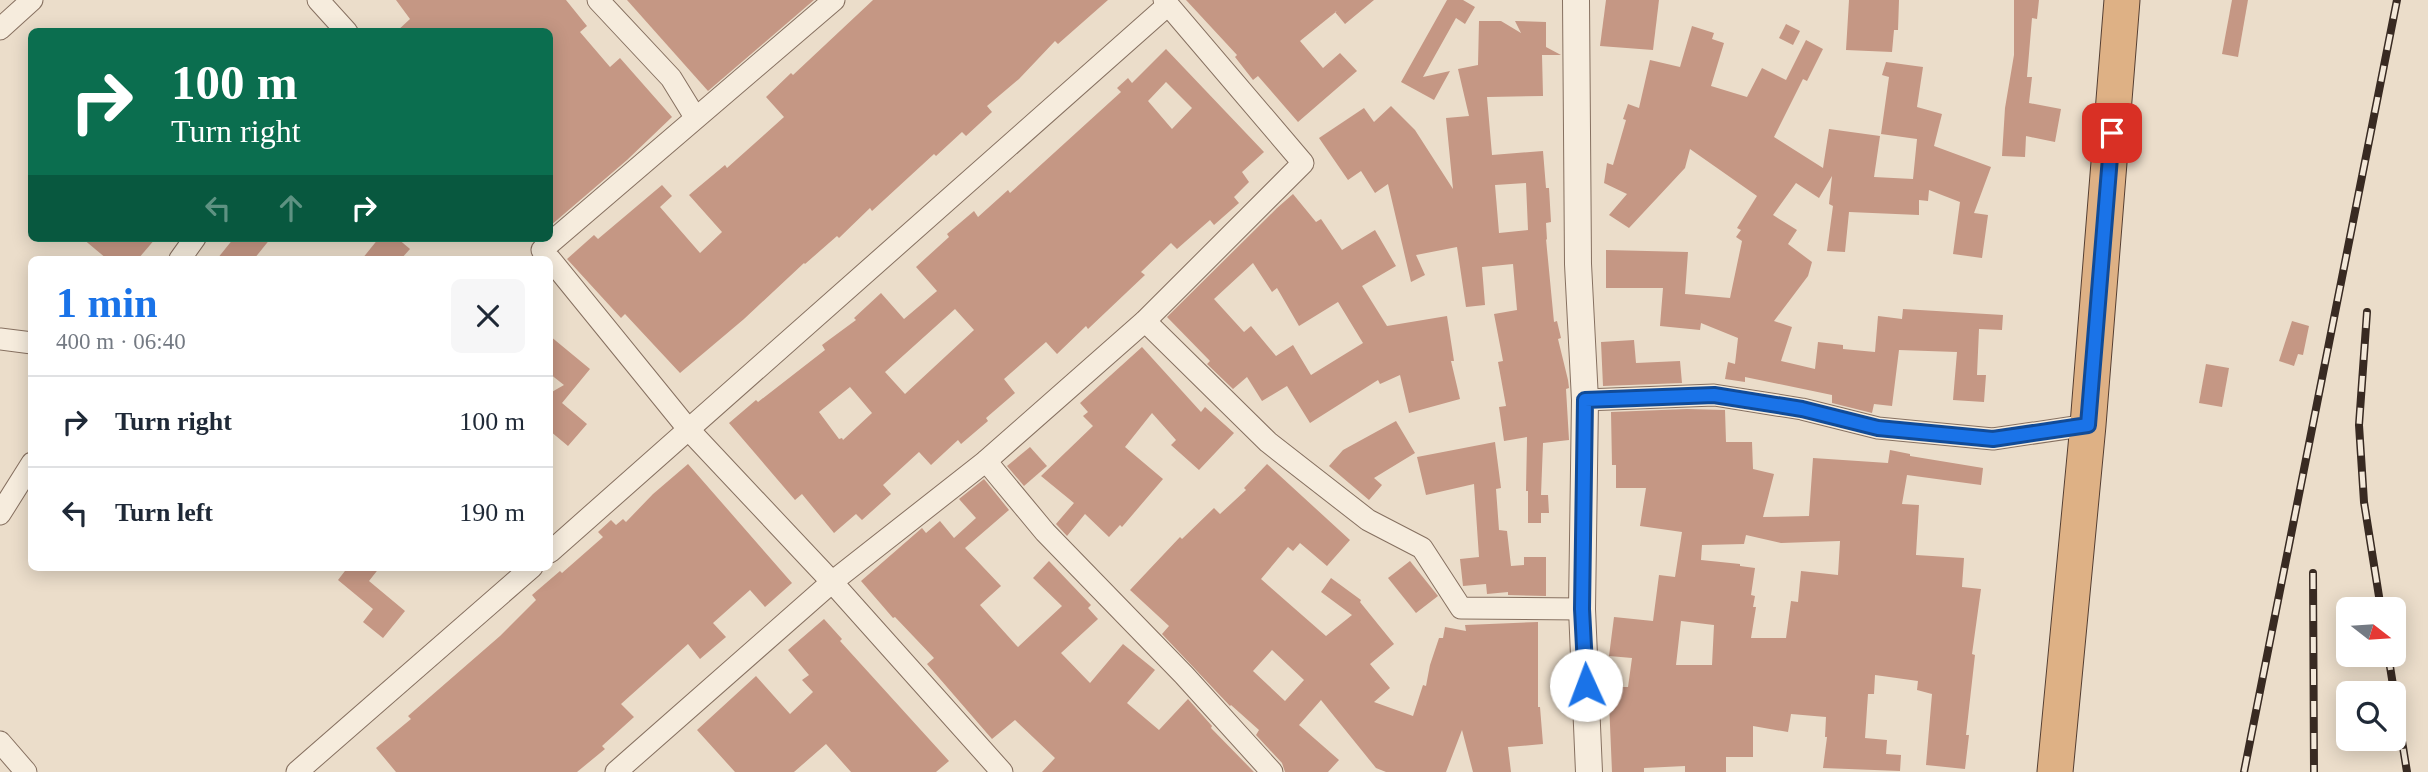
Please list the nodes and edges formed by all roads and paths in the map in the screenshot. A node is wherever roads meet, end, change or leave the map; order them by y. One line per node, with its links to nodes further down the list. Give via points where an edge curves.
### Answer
1 (32, 0): 9 (street)
2 (598, 0): 10 (street, via 671,78)
3 (834, 0): 10 (street)
4 (1576, 0): 17 (street, via 1578,264)
5 (2122, 0): 18 (highway)
6 (1166, 3): 14 (street, via 1303,163); 19 (street)
7 (332, 5): 8 (street)
8 (345, 28)
9 (0, 29)
10 (695, 117): 12 (street)
11 (1207, 243): 14 (street)
12 (543, 252)
13 (553, 264): 19 (street)
14 (1145, 321): 20 (street); 27 (street, via 1268,442 1368,520 1422,548 1461,608)
15 (0, 340): 16 (street)
16 (28, 342)
17 (1585, 400): 18 (street, via 1714,395 1802,409 1878,428 1993,439); 27 (street)
18 (2088, 425): 35 (highway)
19 (689, 430): 23 (street); 26 (street)
20 (986, 461): 24 (street); 26 (street); 33 (street, via 1045,532)
21 (28, 469): 22 (street)
22 (0, 514)
23 (553, 549)
24 (862, 567)
25 (527, 571): 30 (street)
26 (832, 582): 31 (street); 32 (street)
27 (1582, 609): 34 (street)
28 (0, 741): 29 (street)
29 (26, 772)
30 (297, 772)
31 (616, 772)
32 (1002, 772)
33 (1272, 772)
34 (1589, 772)
35 (2055, 772)

